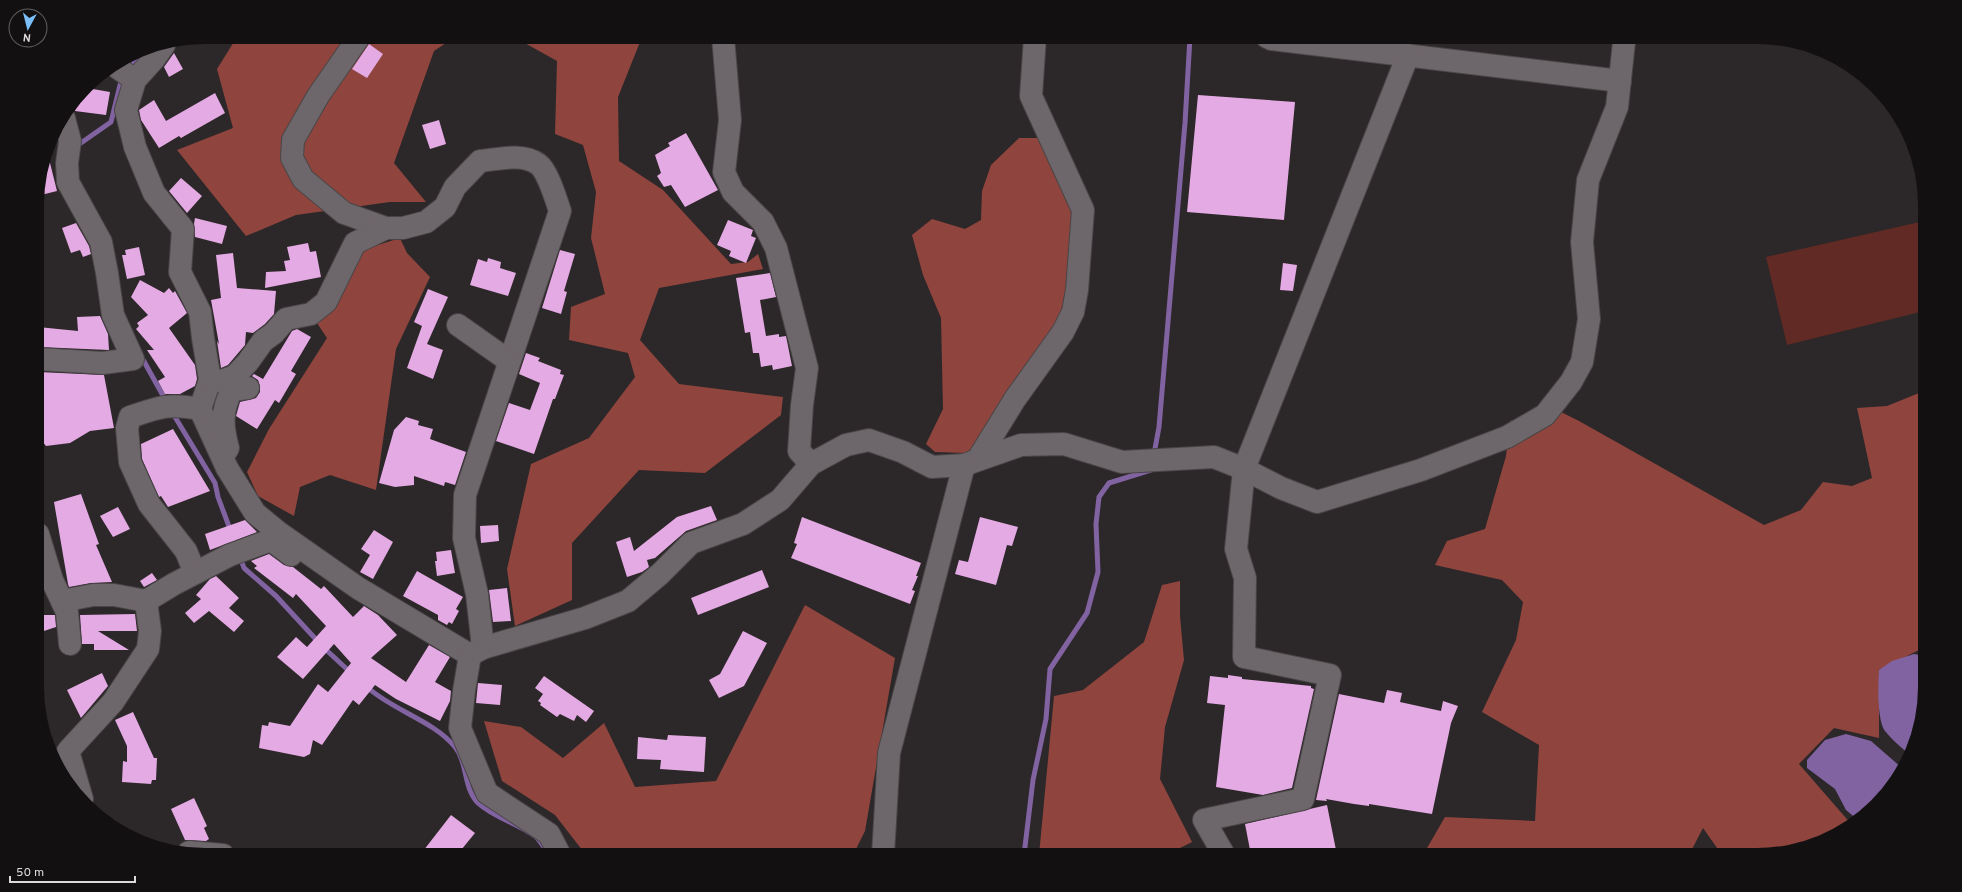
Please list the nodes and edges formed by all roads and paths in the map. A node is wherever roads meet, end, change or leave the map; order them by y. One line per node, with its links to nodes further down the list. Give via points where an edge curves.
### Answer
1 (354, 44): 12 (street, via 318,96 292,140 292,158 303,179 344,213)
2 (724, 44): 21 (street, via 730,120 724,172 733,192 763,222 776,248 807,368 799,451)
3 (1035, 44): 20 (street, via 1031,96 1083,210 1077,290 1073,312 1063,332)
4 (1322, 44): 7 (street)
5 (1624, 44): 10 (street)
6 (160, 50): 9 (street)
7 (1408, 55): 10 (street); 22 (street)
8 (119, 69): 9 (street)
9 (135, 80): 16 (street, via 126,110 135,146 154,193 183,229 180,272 200,312)
10 (1620, 81): 22 (street, via 1617,106 1588,180 1582,242 1589,319 1582,362 1571,382 1545,415 1507,437 1421,470 1317,502 1280,488)
11 (66, 125): 14 (street, via 70,141 68,182 100,242 108,273 113,315 133,359 103,363)
12 (386, 228): 15 (street, via 403,228 426,222 445,207 456,187 480,161 520,158 539,164 551,184 560,211); 16 (street, via 355,242 326,302 311,314 286,319 263,341 235,376 221,381)
13 (458, 325): 15 (street)
14 (44, 359)
15 (509, 361): 29 (street, via 465,495 464,538 477,594)
16 (210, 380): 18 (street)
17 (248, 388): 19 (street, via 232,390 225,403 223,431 228,448)
18 (200, 408): 19 (street); 24 (street, via 178,405 159,407 130,417 127,428 130,462 149,504 186,551)
19 (222, 456): 25 (street, via 255,513)
20 (971, 462): 21 (street, via 932,467 903,452 869,440 846,445); 22 (street, via 1022,445 1064,444 1122,462 1214,457); 32 (street, via 889,753)
21 (811, 464): 29 (street, via 780,500 743,524 691,543 628,601 585,618)
22 (1244, 469): 33 (street, via 1236,549 1245,578 1244,657 1330,675 1303,799 1204,820)
23 (44, 554): 26 (street)
24 (195, 573): 25 (street, via 230,554 270,540 346,591); 27 (street)
25 (358, 588): 29 (street)
26 (62, 601): 27 (street, via 92,595 114,595); 28 (street, via 67,612)
27 (146, 602): 30 (street, via 150,631 148,649 113,702 68,751)
28 (70, 644)
29 (477, 651): 31 (street, via 464,691 460,728 487,794 549,834)
30 (78, 787)
31 (556, 848)
32 (883, 848)
33 (1220, 848)

